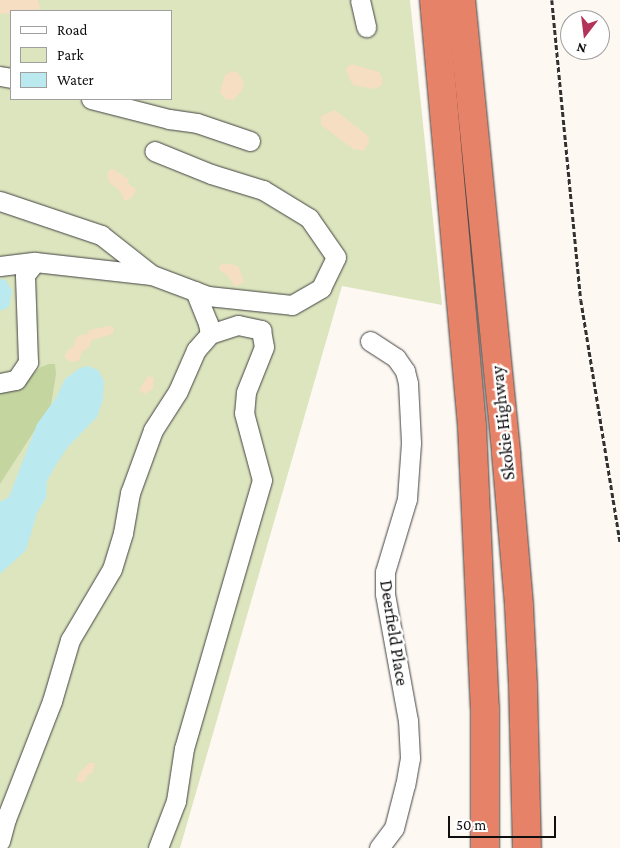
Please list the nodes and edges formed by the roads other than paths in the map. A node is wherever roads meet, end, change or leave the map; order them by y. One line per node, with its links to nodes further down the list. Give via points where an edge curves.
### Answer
1 (360, 0): 4 (street)
2 (434, 0): 19 (highway, Skokie Highway, via 472,426 484,698)
3 (461, 0): 20 (highway, Skokie Highway, via 519,606)
4 (366, 27)
5 (95, 100): 6 (street, via 197,123)
6 (250, 141)
7 (154, 150): 12 (street, via 211,174 263,190 309,218 336,257 321,288 292,305 208,296)
8 (0, 201): 11 (street, via 101,236)
9 (34, 262): 10 (street); 11 (street); 15 (street, via 25,274 28,362 16,380)
10 (0, 266)
11 (152, 276): 12 (street)
12 (195, 291): 13 (street)
13 (210, 334): 16 (street, via 196,350 178,391 153,430 130,493 112,569 70,640 52,701); 17 (street, via 238,325 261,330 264,348 246,392 244,412 262,480 186,739 176,802)
14 (370, 341): 18 (street, Deerfield Place, via 396,358 405,371 411,444 407,499 385,572 384,594 408,720 410,758 394,828)
15 (0, 383)
16 (0, 841)
17 (158, 848)
18 (379, 848)
19 (485, 848)
20 (527, 848)

